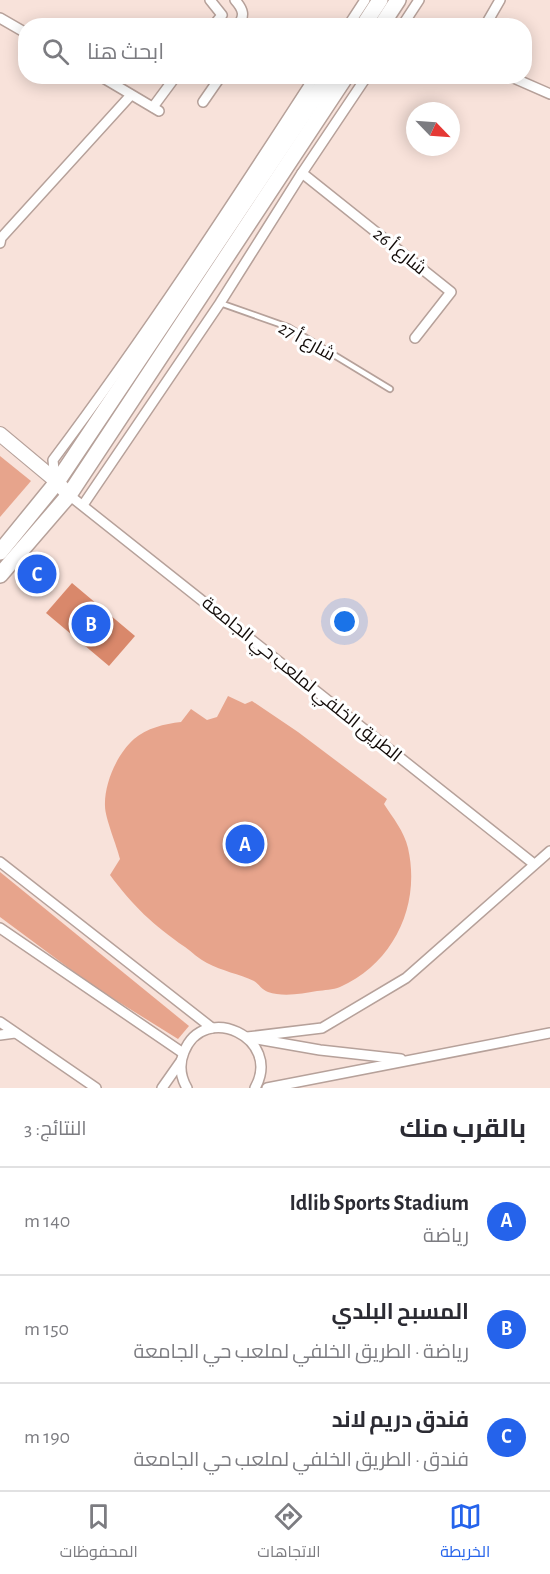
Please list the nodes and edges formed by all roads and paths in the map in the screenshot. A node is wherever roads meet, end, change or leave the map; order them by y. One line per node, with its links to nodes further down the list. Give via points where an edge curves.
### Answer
1 (210, 0): 9 (street, via 222,15)
2 (235, 0): 10 (street, via 242,9)
3 (365, 0): 11 (street)
4 (380, 0): 12 (main road)
5 (398, 0): 13 (main road)
6 (419, 0): 14 (street)
7 (500, 0): 15 (street)
8 (0, 18): 16 (street)
9 (220, 18)
10 (241, 18)
11 (353, 18)
12 (368, 18)
13 (386, 18)
14 (407, 18)
15 (490, 18)
16 (18, 28)
17 (113, 84): 26 (street)
18 (171, 84): 26 (street, via 156,109)
19 (215, 84): 27 (street)
20 (310, 84): 34 (street, via 107,388 54,460)
21 (324, 84): 34 (main road)
22 (341, 84): 35 (main road)
23 (362, 84): 28 (street)
24 (527, 84): 25 (street)
25 (550, 94)
26 (131, 95): 29 (street)
27 (203, 102)
28 (302, 173): 30 (street); 31 (street, شارع أ 26, via 451,292)
29 (0, 239)
30 (220, 303): 32 (lane, شارع أ 27, via 288,327); 36 (street)
31 (415, 339)
32 (390, 389)
33 (0, 434): 34 (street)
34 (56, 481): 35 (street); 37 (main road)
35 (69, 495): 36 (street, الطريق الخلفي لملعب حي الجامعة); 38 (main road)
36 (83, 505): 41 (street, الطريق الخلفي لملعب حي الجامعة)
37 (0, 552)
38 (0, 575)
39 (550, 852): 41 (street)
40 (0, 862): 44 (street)
41 (534, 864): 48 (street, via 406,978 322,1028)
42 (0, 928): 49 (street)
43 (0, 1022): 45 (street)
44 (212, 1028): 48 (street, via 227,1028); 49 (street, via 192,1040)
45 (15, 1032): 47 (street); 51 (street)
46 (550, 1033): 50 (street)
47 (0, 1035)
48 (247, 1037): 50 (street, via 320,1050); 54 (street, via 260,1062)
49 (182, 1057): 52 (street); 53 (street)
50 (409, 1059): 55 (street)
51 (96, 1088)
52 (162, 1088)
53 (186, 1088)
54 (255, 1088)
55 (267, 1088)

